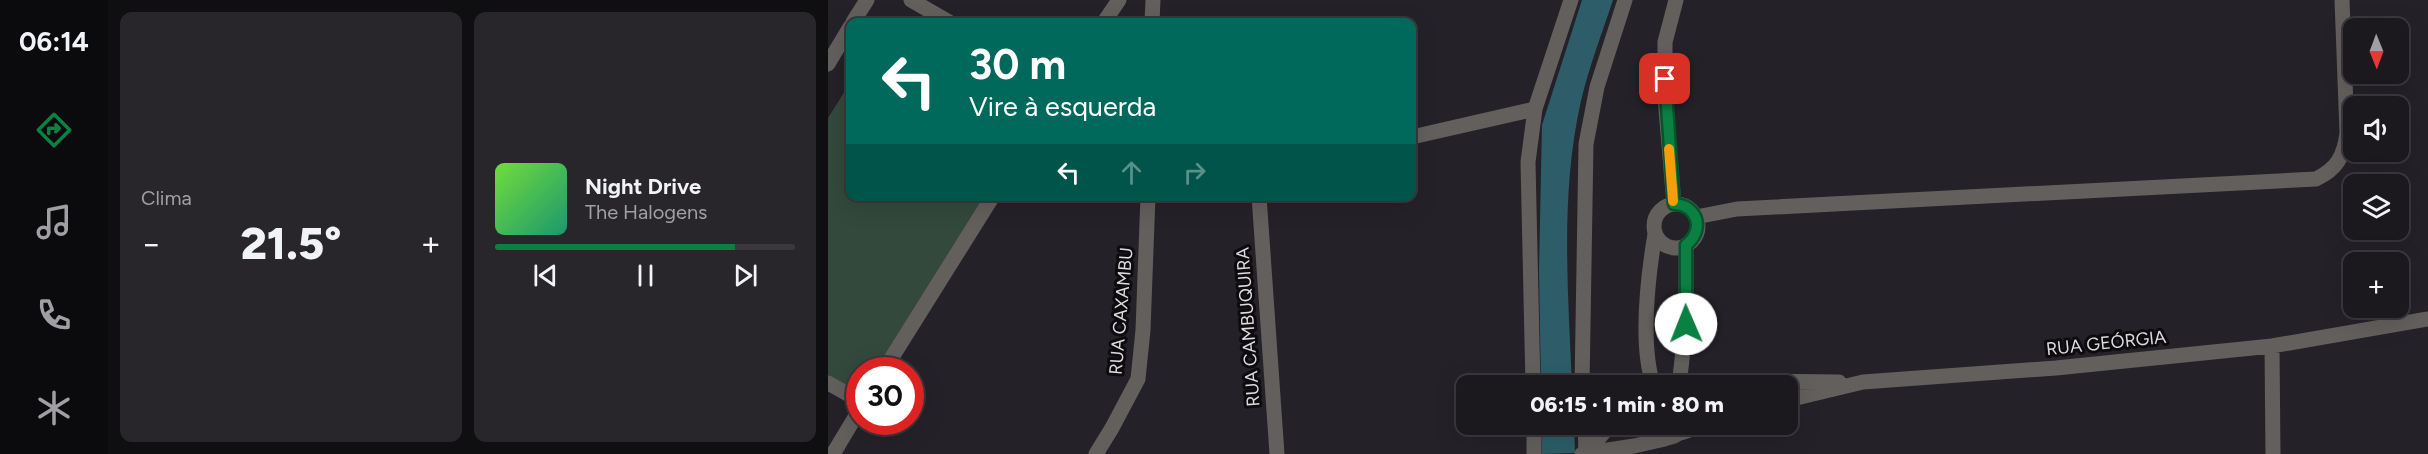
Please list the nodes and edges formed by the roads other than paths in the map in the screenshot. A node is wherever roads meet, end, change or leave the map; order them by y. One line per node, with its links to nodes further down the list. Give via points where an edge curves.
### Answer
1 (867, 0): 9 (street)
2 (911, 0): 10 (street)
3 (1119, 0): 11 (street)
4 (1153, 0): 12 (street)
5 (1571, 0): 15 (street)
6 (1625, 0): 28 (street, via 1597,87 1586,144)
7 (1676, 0): 20 (street, via 1665,42 1665,98)
8 (2342, 0): 21 (street, via 2345,150 2338,164 2316,179 1737,209)
9 (856, 18)
10 (942, 18)
11 (1107, 18)
12 (1152, 18)
13 (846, 34): 14 (street)
14 (828, 64)
15 (1536, 109): 16 (street); 27 (street, via 1528,162)
16 (1416, 136)
17 (990, 201): 26 (street)
18 (1149, 201): 44 (street, RUA CAXAMBU, via 1138,379)
19 (1259, 201): 45 (street, RUA CAMBUQUIRA)
20 (1674, 204): 21 (street, via 1687,207); 22 (street, via 1659,211)
21 (1696, 217): 23 (street, via 1697,233)
22 (1655, 234): 23 (street, via 1665,245); 29 (street, via 1647,324)
23 (1686, 245): 30 (street, via 1686,324)
24 (2428, 319): 25 (street, RUA GEÓRGIA)
25 (2272, 346): 32 (street, RUA GEÓRGIA); 48 (street)
26 (892, 357)
27 (1533, 375)
28 (1582, 375)
29 (1650, 375)
30 (1679, 375)
31 (1798, 381): 32 (street)
32 (1863, 382): 35 (street, RUA GEÓRGIA)
33 (828, 383): 34 (street)
34 (846, 393)
35 (1798, 398)
36 (846, 432): 43 (street)
37 (1534, 435): 46 (street)
38 (1585, 435): 47 (street)
39 (1601, 435): 47 (street)
40 (1651, 435): 42 (street)
41 (1673, 435): 42 (street)
42 (1665, 439): 47 (street)
43 (833, 454)
44 (1096, 454)
45 (1277, 454)
46 (1534, 454)
47 (1585, 454)
48 (2273, 454)

